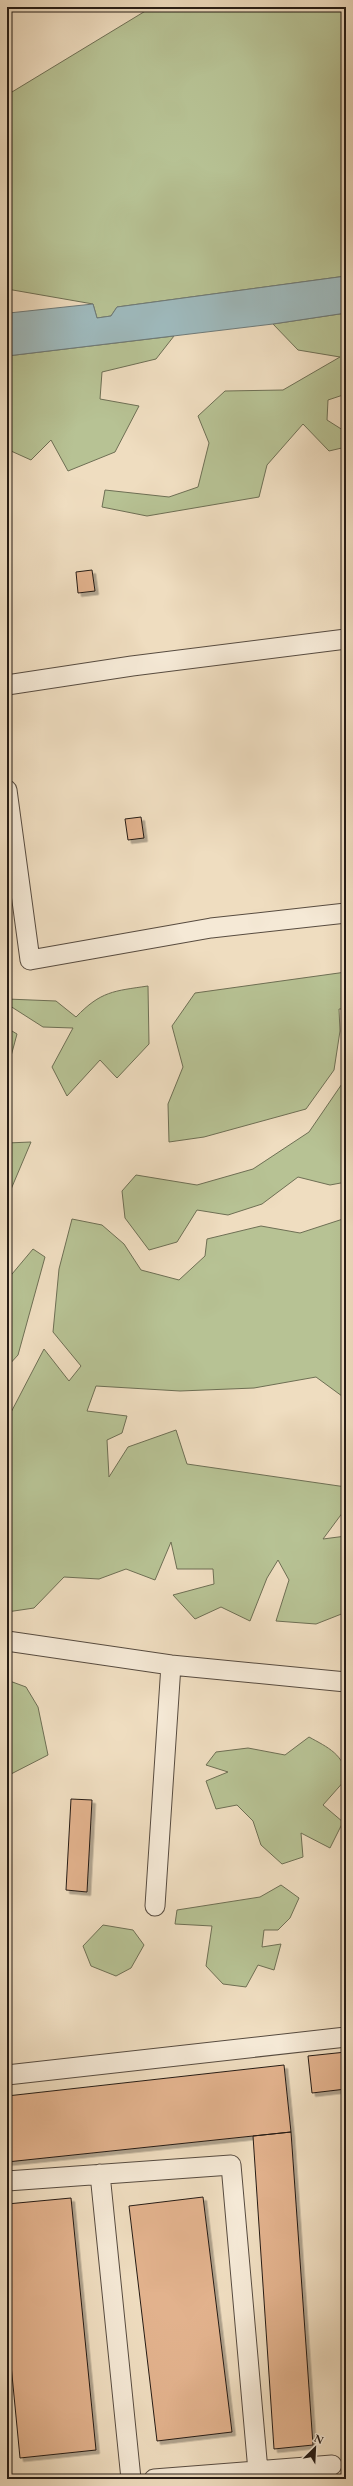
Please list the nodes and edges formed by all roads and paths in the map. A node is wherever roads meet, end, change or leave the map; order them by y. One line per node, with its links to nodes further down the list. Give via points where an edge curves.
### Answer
1 (346, 639): 2 (lane)
2 (7, 685)
3 (7, 790): 4 (lane, via 30,960 211,928)
4 (346, 913)
5 (7, 1641): 6 (lane)
6 (171, 1665): 7 (lane); 8 (lane)
7 (346, 1682)
8 (155, 1906)
9 (346, 2037): 10 (lane)
10 (7, 2075)
11 (100, 2174): 12 (lane); 14 (lane, via 231,2165); 15 (lane)
12 (7, 2181)
13 (332, 2465): 14 (lane)
14 (258, 2471): 16 (lane)
15 (131, 2479)
16 (154, 2479)

